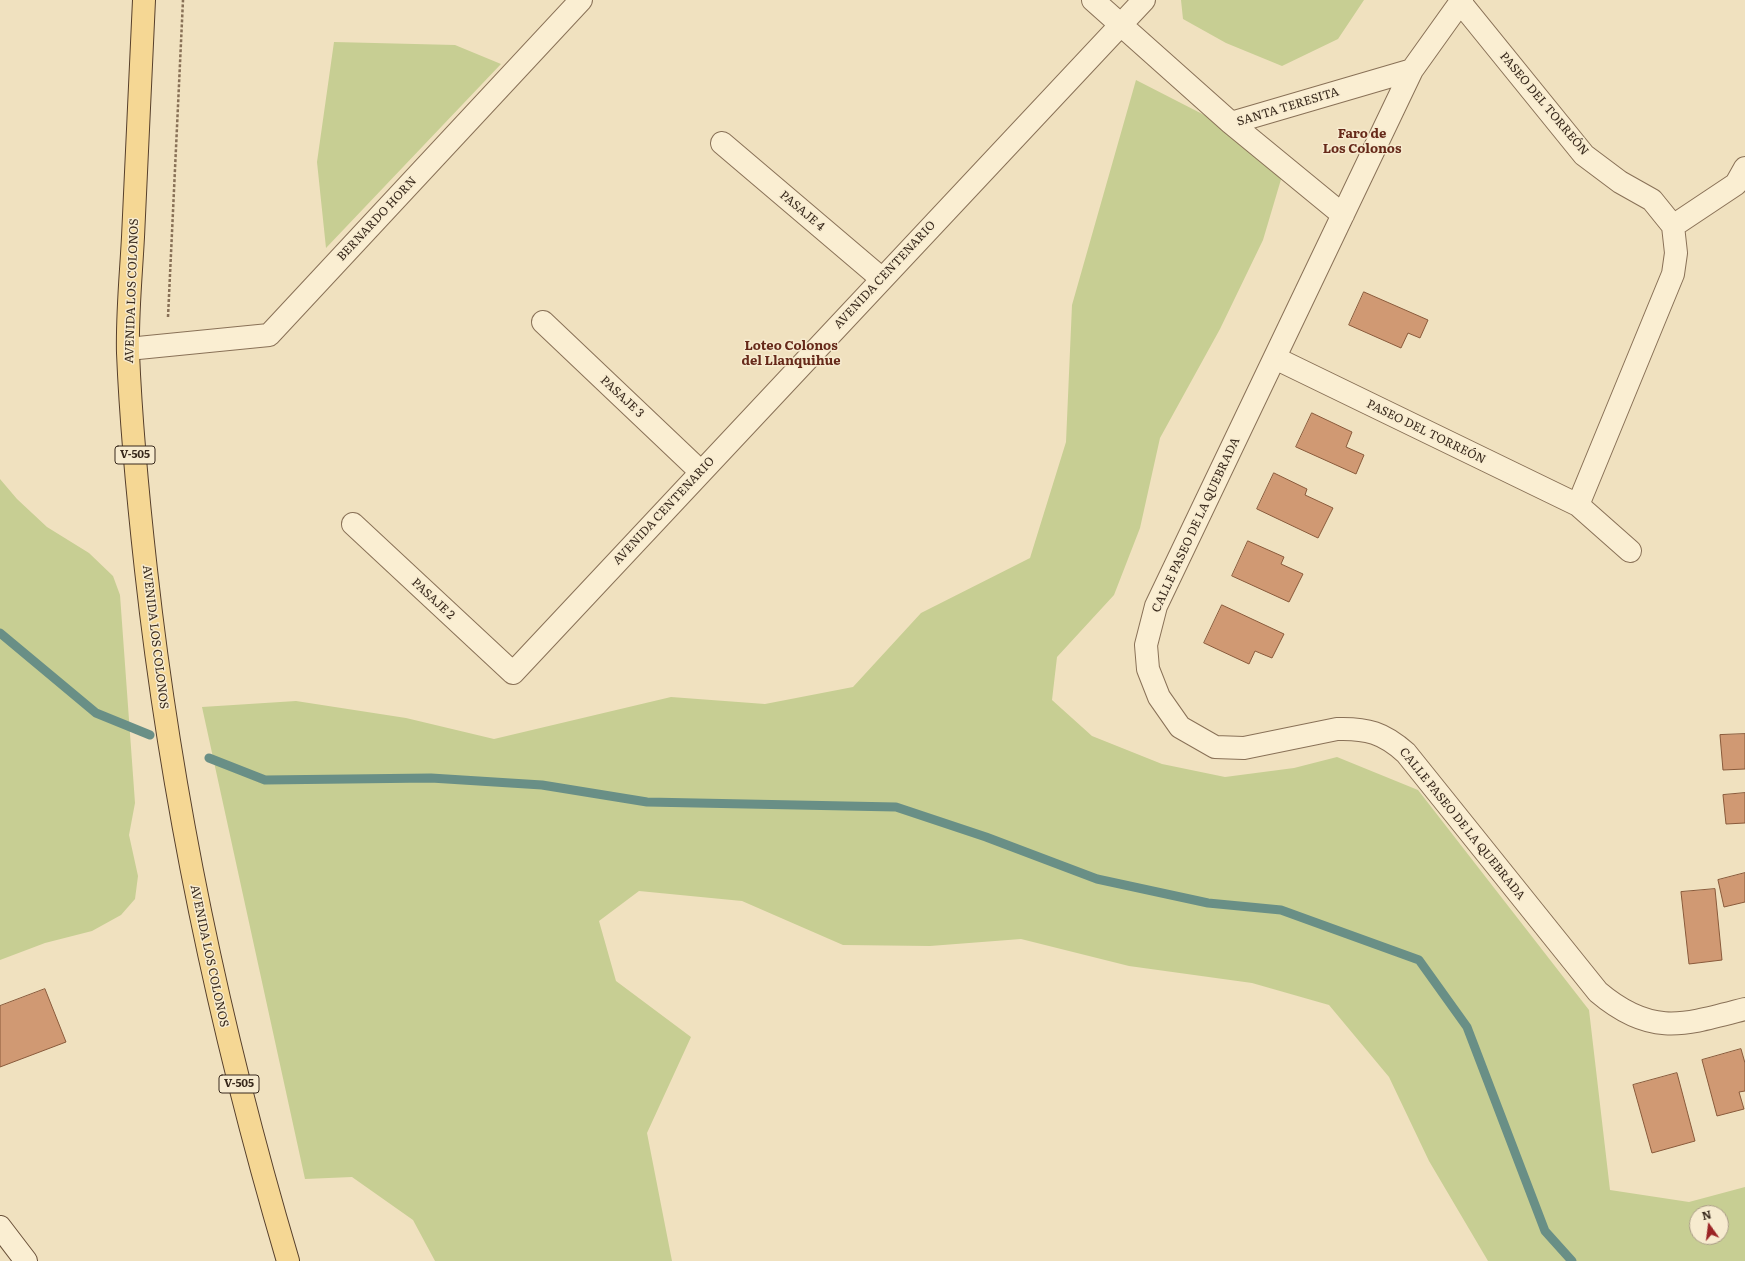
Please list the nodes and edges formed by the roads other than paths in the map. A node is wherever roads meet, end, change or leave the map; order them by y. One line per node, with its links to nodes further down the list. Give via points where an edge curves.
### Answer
1 (144, 0): 15 (main road, AVENIDA LOS COLONOS / V-505)
2 (581, 0): 15 (street, BERNARDO HORN, via 269,335)
3 (1093, 0): 6 (street)
4 (1144, 0): 6 (street, AVENIDA CENTENARIO)
5 (1461, 1): 7 (street, CALLE PASEO DE LA QUEBRADA); 12 (street, PASEO DEL TORREÓN, via 1584,155 1620,182 1652,200)
6 (1121, 25): 8 (street); 13 (street, AVENIDA CENTENARIO)
7 (1412, 70): 8 (street, SANTA TERESITA); 11 (street, CALLE PASEO DE LA QUEBRADA)
8 (1231, 123): 11 (street, SANTA TERESITA)
9 (722, 143): 13 (street, PASAJE 4)
10 (1745, 168): 12 (street, via 1736,184)
11 (1343, 215): 16 (street, CALLE PASEO DE LA QUEBRADA)
12 (1673, 226): 18 (street, via 1676,253 1673,274)
13 (882, 278): 17 (street, AVENIDA CENTENARIO)
14 (543, 322): 17 (street, PASAJE 3)
15 (128, 348): 25 (main road, AVENIDA LOS COLONOS / V-505, via 140,510 154,643 174,774 198,905 226,1035)
16 (1275, 358): 18 (street, PASEO DEL TORREÓN); 22 (street, CALLE PASEO DE LA QUEBRADA, via 1156,606 1146,645 1148,669 1159,697 1180,727 1215,747 1244,748 1337,729 1377,733 1406,752 1598,992 1613,1005 1647,1021 1669,1024 1691,1023)
17 (701, 472): 21 (street, AVENIDA CENTENARIO)
18 (1578, 505): 20 (street, PASEO DEL TORREÓN)
19 (353, 524): 21 (street, PASAJE 2)
20 (1630, 552)
21 (513, 673)
22 (1745, 1009)
23 (0, 1227): 24 (street)
24 (26, 1261)
25 (288, 1261)

